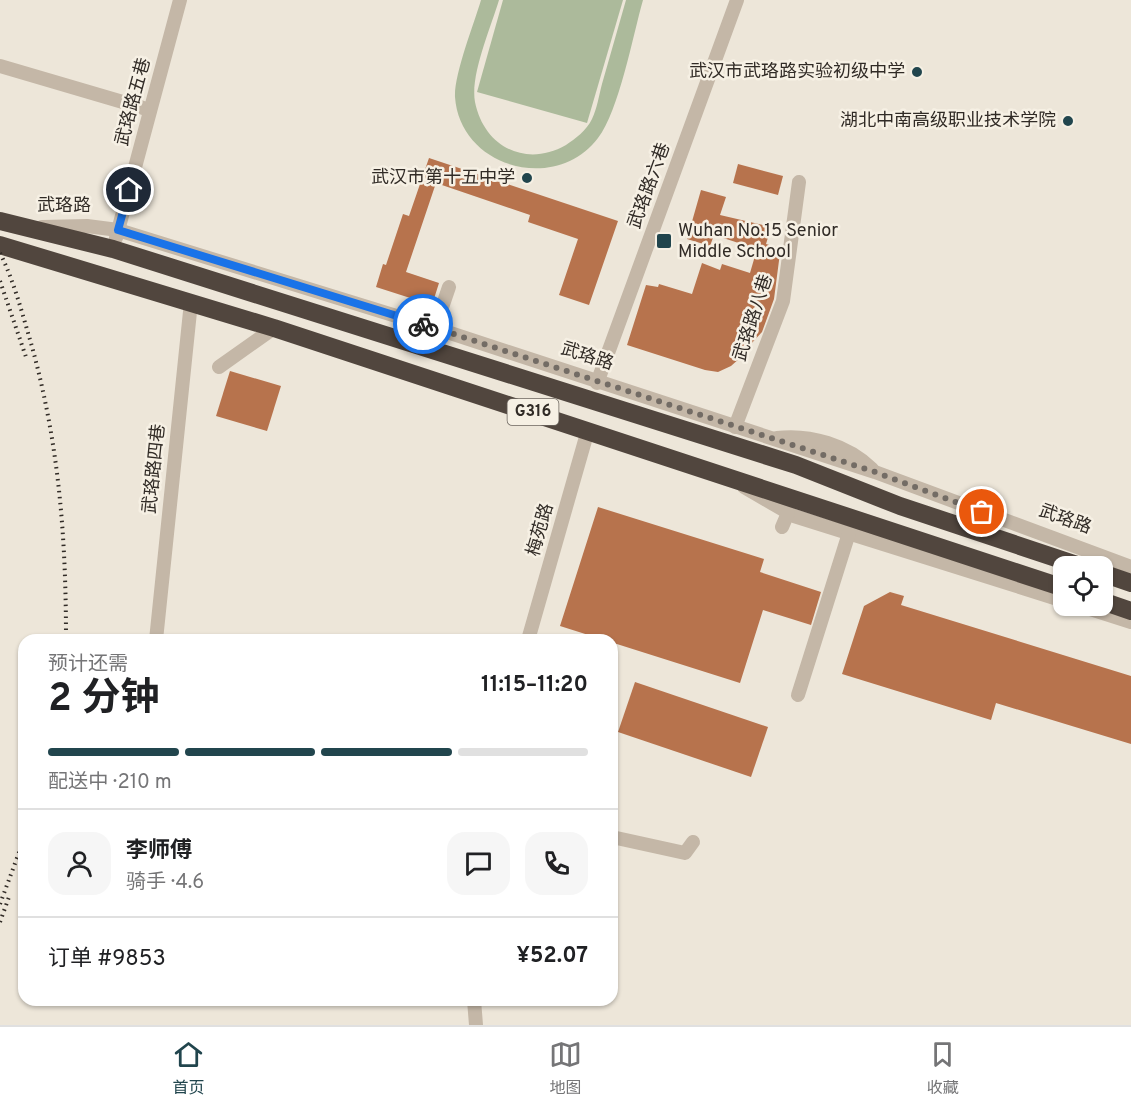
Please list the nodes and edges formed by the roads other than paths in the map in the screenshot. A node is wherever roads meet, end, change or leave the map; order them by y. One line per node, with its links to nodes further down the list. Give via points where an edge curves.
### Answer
1 (180, 0): 4 (street, 武珞路五巷)
2 (737, 0): 16 (street, 武珞路六巷)
3 (0, 66): 4 (street)
4 (150, 110): 8 (street, 武珞路五巷)
5 (799, 182): 17 (street, 武珞路八巷, via 783,301)
6 (0, 221): 7 (highway, 武珞路 / G316)
7 (21, 227): 8 (street, 武珞路, via 87,226); 10 (highway, 武珞路 / G316)
8 (118, 230): 10 (street, 武珞路五巷); 14 (street, 武珞路)
9 (0, 245): 12 (highway, G316)
10 (113, 249): 23 (highway, 武珞路 / G316, via 796,465 900,506)
11 (449, 287): 14 (street)
12 (191, 302): 13 (highway, G316); 33 (street, 武珞路四巷)
13 (274, 328): 15 (street); 18 (highway, G316)
14 (435, 328): 16 (street, 武珞路)
15 (219, 367)
16 (597, 383): 17 (street, 武珞路)
17 (735, 427): 24 (street, 武珞路, via 875,472)
18 (588, 430): 19 (highway, G316); 34 (street, 梅苑路)
19 (722, 473): 20 (street); 27 (highway, G316)
20 (788, 513): 21 (street); 22 (street)
21 (782, 527)
22 (849, 533): 28 (street); 35 (street)
23 (1053, 557)
24 (1131, 567)
25 (1113, 577): 26 (highway)
26 (1131, 583)
27 (1053, 584)
28 (1053, 597)
29 (1113, 605): 30 (highway)
30 (1131, 611)
31 (1112, 616): 32 (street)
32 (1131, 622)
33 (157, 634)
34 (530, 634)
35 (798, 695)
36 (618, 838): 37 (street, via 686,853)
37 (693, 842)
38 (474, 1006): 39 (street)
39 (476, 1025)

